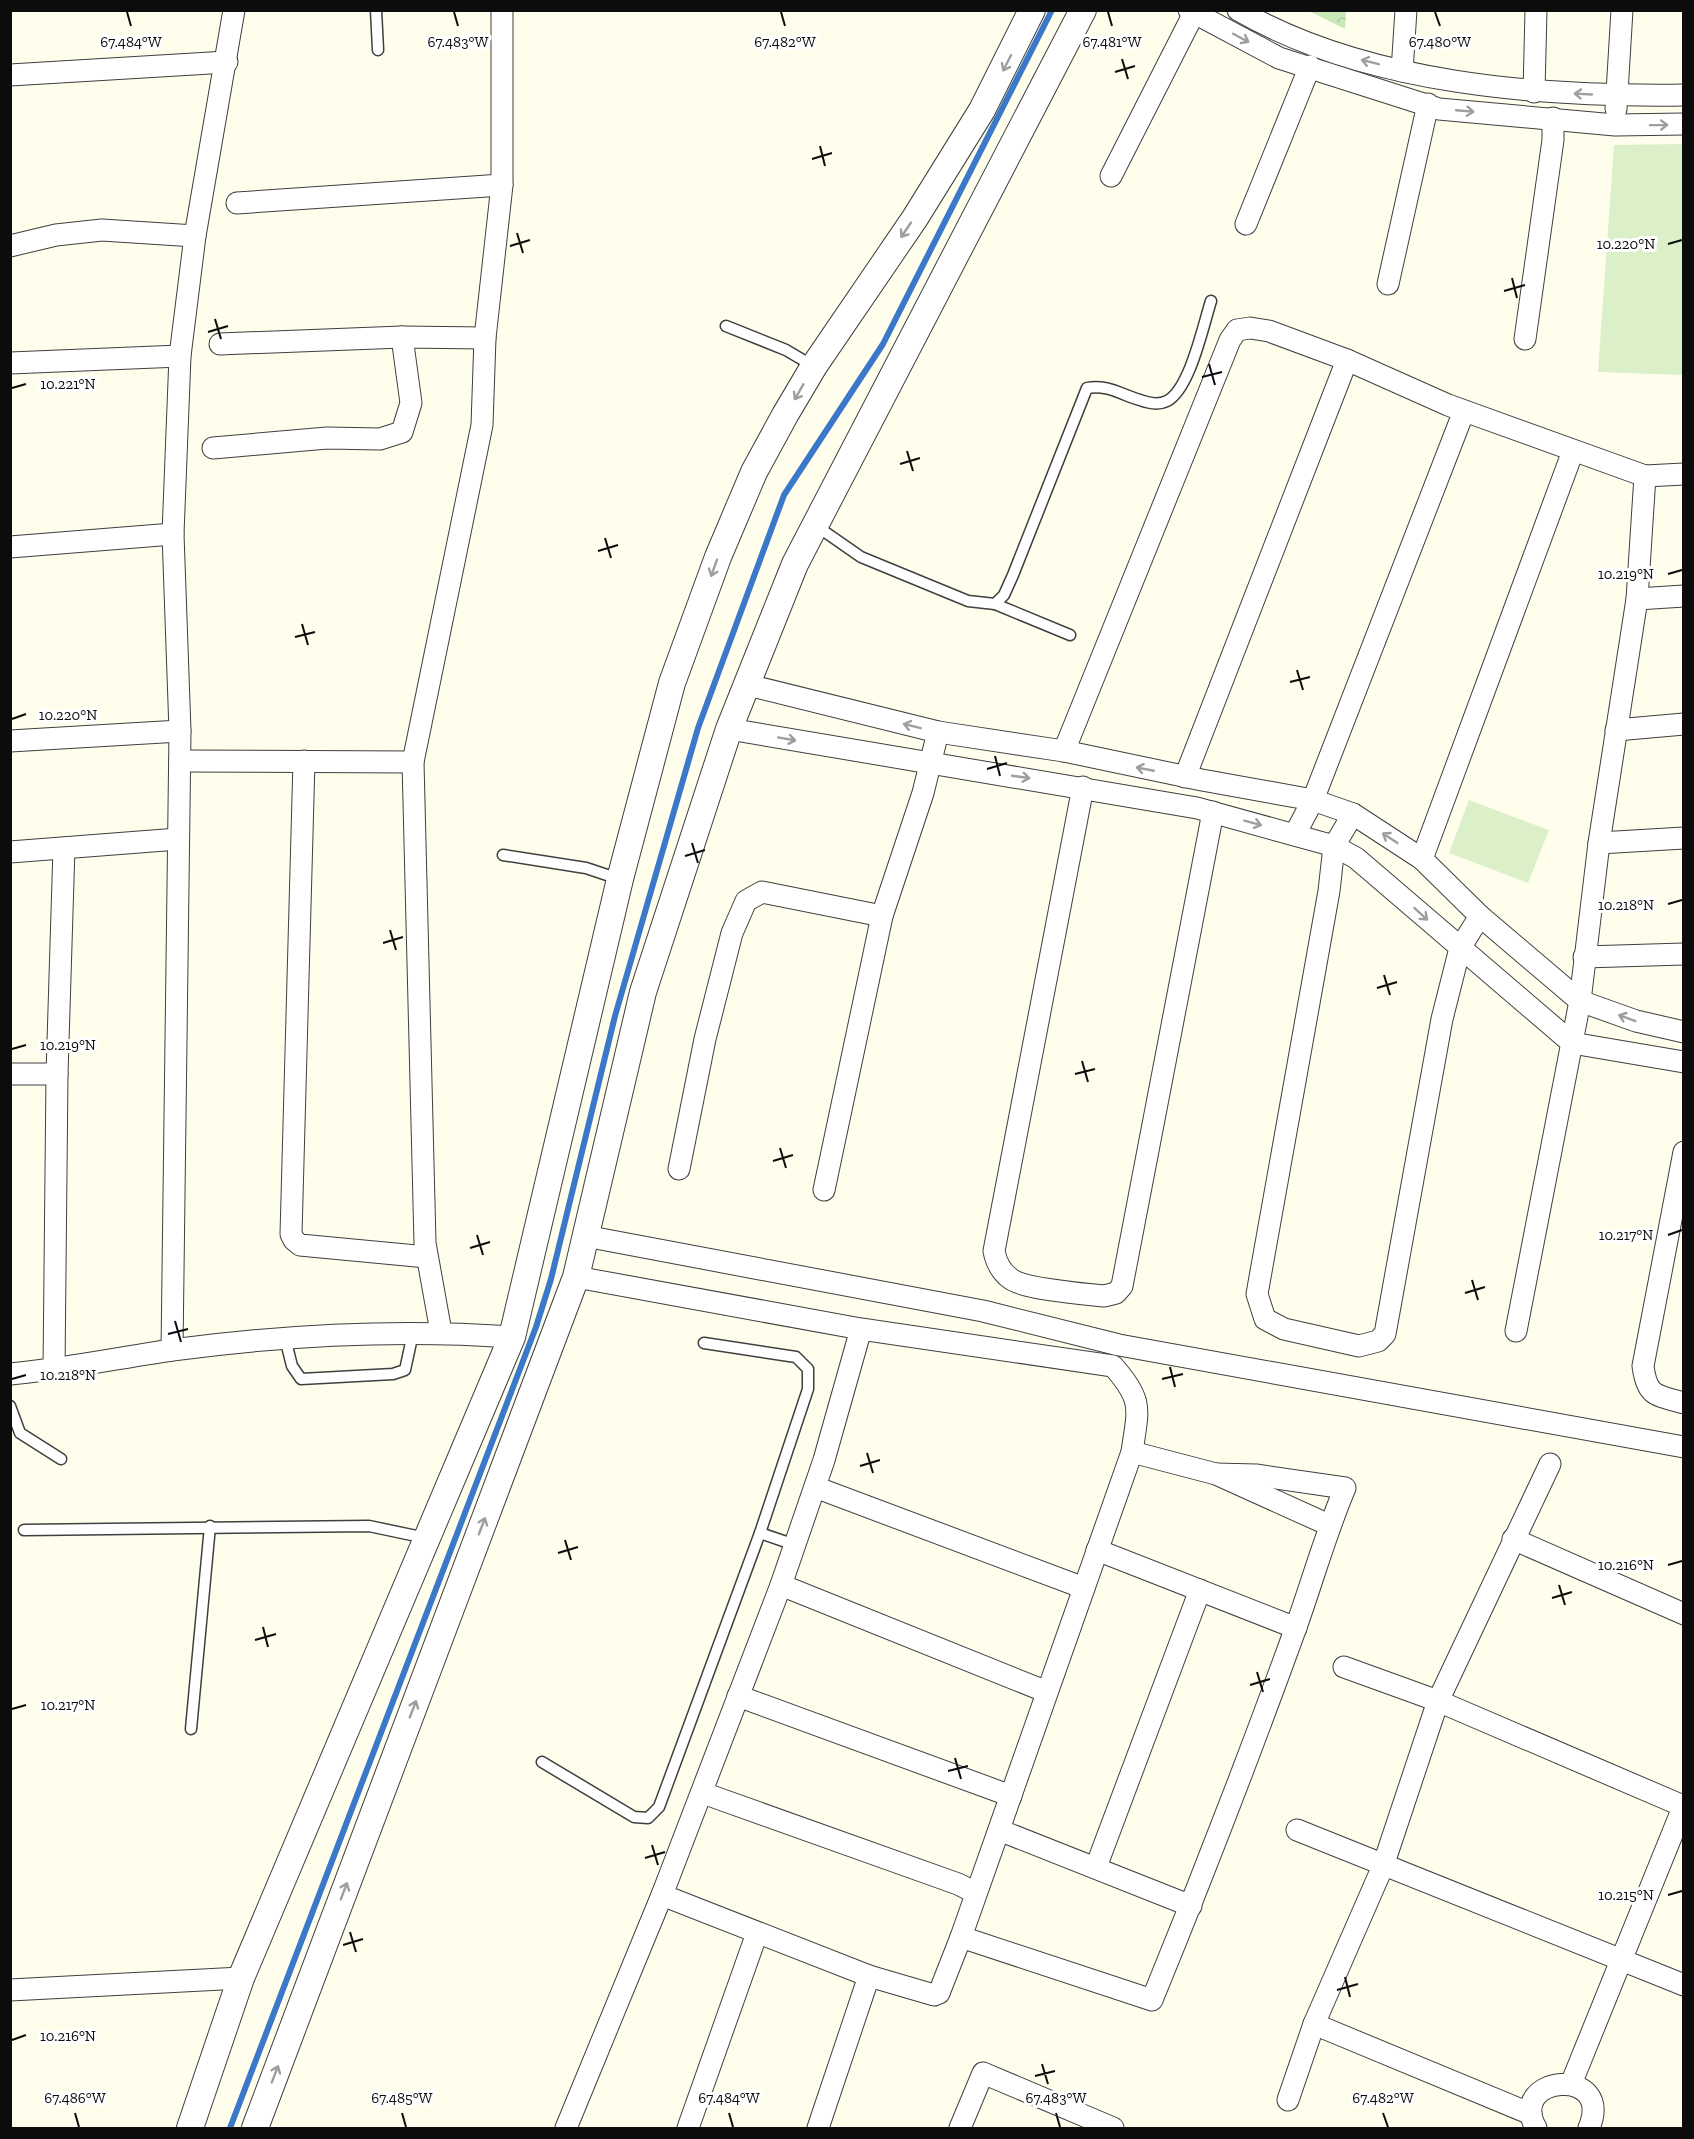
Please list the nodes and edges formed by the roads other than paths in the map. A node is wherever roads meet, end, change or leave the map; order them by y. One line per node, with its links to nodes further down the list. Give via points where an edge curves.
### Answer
1 (234, 10): 12 (street)
2 (376, 10): 11 (lane)
3 (502, 10): 24 (street)
4 (1083, 10): 45 (street)
5 (1238, 10): 14 (street, one-way to 5, via 1326,51 1268,28)
6 (1406, 10): 14 (street)
7 (1536, 10): 16 (street)
8 (1622, 10): 17 (street)
9 (1032, 12): 39 (street, one-way to 39, via 982,110 915,218)
10 (1192, 12): 13 (street, one-way to 13, via 1279,58); 23 (street)
11 (378, 50)
12 (227, 62): 15 (street); 27 (street)
13 (1310, 66): 19 (street); 26 (street)
14 (1402, 71): 16 (street)
15 (10, 75)
16 (1534, 92): 17 (street, one-way to 16)
17 (1616, 95): 18 (street); 22 (street)
18 (1683, 95)
19 (1428, 104): 20 (street, one-way to 20, via 1439,109); 29 (street)
20 (1554, 118): 22 (street); 34 (street)
21 (1683, 124): 22 (street, one-way to 21)
22 (1615, 125)
23 (1111, 176)
24 (502, 185): 25 (street); 33 (street)
25 (237, 203)
26 (1246, 224)
27 (195, 236): 28 (street, via 102,230); 36 (street)
28 (10, 246)
29 (1388, 284)
30 (1211, 302): 50 (lane, via 1186,376 1169,400 1159,404 1108,388 1087,388 1013,575)
31 (726, 326): 39 (lane)
32 (402, 337): 33 (street); 35 (street); 41 (street, via 411,402 402,432 380,440 327,438)
33 (485, 338): 62 (street, via 482,425)
34 (1525, 339)
35 (220, 344)
36 (180, 356): 38 (street); 46 (street)
37 (1347, 360): 40 (street); 59 (street, via 1269,331 1237,330); 64 (street)
38 (10, 363)
39 (814, 366): 78 (street, one-way to 78, via 754,472 718,557 672,682)
40 (1464, 411): 42 (street); 66 (street)
41 (213, 448)
42 (1574, 451): 44 (street); 77 (street)
43 (1683, 474): 44 (street)
44 (1645, 476): 49 (street)
45 (815, 525): 50 (lane, via 861,557 968,601); 52 (street, via 795,564)
46 (173, 534): 47 (street); 56 (street)
47 (10, 547)
48 (1683, 596): 49 (street)
49 (1637, 598): 55 (street)
50 (995, 604): 51 (lane)
51 (1070, 635)
52 (748, 685): 54 (street); 57 (street, one-way to 52)
53 (1683, 724): 55 (street)
54 (729, 729): 63 (street, one-way to 63); 93 (street, via 643,992)
55 (1616, 729): 72 (street)
56 (180, 731): 58 (street); 60 (street)
57 (938, 732): 59 (street); 63 (street)
58 (10, 741)
59 (1064, 751): 64 (street, one-way to 59)
60 (180, 761): 61 (street); 71 (street)
61 (304, 761): 62 (street); 94 (street, via 291,1234 300,1245)
62 (412, 762): 94 (street)
63 (930, 764): 65 (street, one-way to 65); 79 (street)
64 (1193, 779): 66 (street); 67 (street)
65 (1083, 787): 67 (street); 67 (street, via 994,1251 1011,1279 1029,1286 1104,1296 1116,1293 1122,1286)
66 (1313, 800): 68 (street); 69 (street)
67 (1205, 810): 69 (street, one-way to 69)
68 (1353, 814): 73 (street); 77 (street, one-way to 68)
69 (1295, 834): 73 (street)
70 (1683, 838): 72 (street)
71 (178, 839): 74 (street); 103 (street)
72 (1599, 843): 83 (street)
73 (1334, 846): 81 (street, one-way to 81, via 1356,858); 81 (street, via 1257,1294 1260,1310 1273,1325 1359,1346 1378,1341 1385,1334 1442,1019)
74 (64, 848): 75 (street); 89 (street)
75 (10, 852)
76 (503, 855): 78 (lane, via 586,868)
77 (1422, 859): 80 (street)
78 (620, 879): 101 (street)
79 (882, 916): 91 (street, via 762,892 746,901 732,933 705,1039); 92 (street)
80 (1480, 916): 81 (street); 84 (street)
81 (1460, 948): 86 (street)
82 (1683, 954): 83 (street)
83 (1584, 957): 84 (street)
84 (1580, 1001): 85 (street, one-way to 84, via 1636,1021); 86 (street)
85 (1683, 1032)
86 (1572, 1043): 87 (street); 97 (street)
87 (1683, 1062)
88 (10, 1074): 89 (street)
89 (57, 1074): 104 (street)
90 (1683, 1152): 106 (street, via 1643,1366 1645,1381 1654,1395)
91 (680, 1169)
92 (824, 1190)
93 (585, 1236): 95 (street); 108 (street, via 983,1311 1119,1345)
94 (427, 1257): 98 (street)
95 (576, 1277): 96 (street); 155 (street, one-way to 95)
96 (861, 1329): 109 (street, via 1113,1366 1129,1384 1138,1405); 113 (street)
97 (1516, 1331)
98 (441, 1332): 99 (street); 101 (street)
99 (413, 1333): 100 (street); 100 (lane, via 405,1370 301,1379 292,1366)
100 (285, 1338): 103 (street)
101 (512, 1338): 118 (street)
102 (704, 1343): 117 (lane, via 796,1357 808,1370 808,1389)
103 (172, 1350): 104 (street)
104 (54, 1370): 105 (street)
105 (10, 1374)
106 (1683, 1403)
107 (10, 1406): 110 (lane, via 20,1432)
108 (1683, 1447)
109 (1132, 1452): 112 (street); 121 (street)
110 (61, 1459)
111 (1550, 1464): 119 (street)
112 (1216, 1474): 114 (street); 114 (street, via 1349,1481)
113 (815, 1487): 120 (street); 123 (street)
114 (1329, 1525): 126 (street)
115 (210, 1527): 116 (lane); 118 (lane, via 369,1526); 131 (lane)
116 (24, 1530)
117 (760, 1533): 120 (lane); 132 (lane, via 659,1807 648,1818 634,1817)
118 (426, 1538): 147 (street)
119 (1513, 1539): 125 (street); 130 (street)
120 (795, 1545): 122 (street)
121 (1097, 1550): 123 (street); 124 (street)
122 (781, 1585): 128 (street); 129 (street)
123 (1084, 1588): 128 (street)
124 (1200, 1590): 126 (street); 139 (street)
125 (1683, 1614)
126 (1296, 1628): 142 (street)
127 (1344, 1667): 130 (street)
128 (1047, 1692): 134 (street)
129 (738, 1696): 133 (street); 134 (street)
130 (1438, 1701): 135 (street); 138 (street)
131 (192, 1729)
132 (542, 1762)
133 (703, 1792): 140 (street); 141 (street)
134 (1011, 1796): 136 (street)
135 (1683, 1806): 145 (street)
136 (999, 1830): 139 (street); 140 (street)
137 (1297, 1830): 138 (street)
138 (1383, 1866): 145 (street); 150 (street)
139 (1096, 1867): 142 (street)
140 (976, 1893): 144 (street)
141 (662, 1895): 143 (street); 156 (street)
142 (1191, 1906): 144 (street, via 1152,2000)
143 (758, 1933): 146 (street); 157 (street)
144 (961, 1936): 146 (street, via 937,1994)
145 (1622, 1959): 148 (street); 151 (street)
146 (869, 1976): 158 (street)
147 (241, 1978): 149 (street); 154 (street)
148 (1683, 1985)
149 (10, 1990)
150 (1314, 2024): 152 (street); 153 (street)
151 (1571, 2084): 153 (street, via 1552,2084 1544,2089 1537,2096); 161 (street, via 1581,2089 1592,2107)
152 (1288, 2100)
153 (1534, 2121)
154 (190, 2128)
155 (255, 2128)
156 (566, 2128)
157 (688, 2128)
158 (818, 2128)
159 (960, 2128): 160 (street, via 983,2073)
160 (1109, 2128)
161 (1589, 2128)

